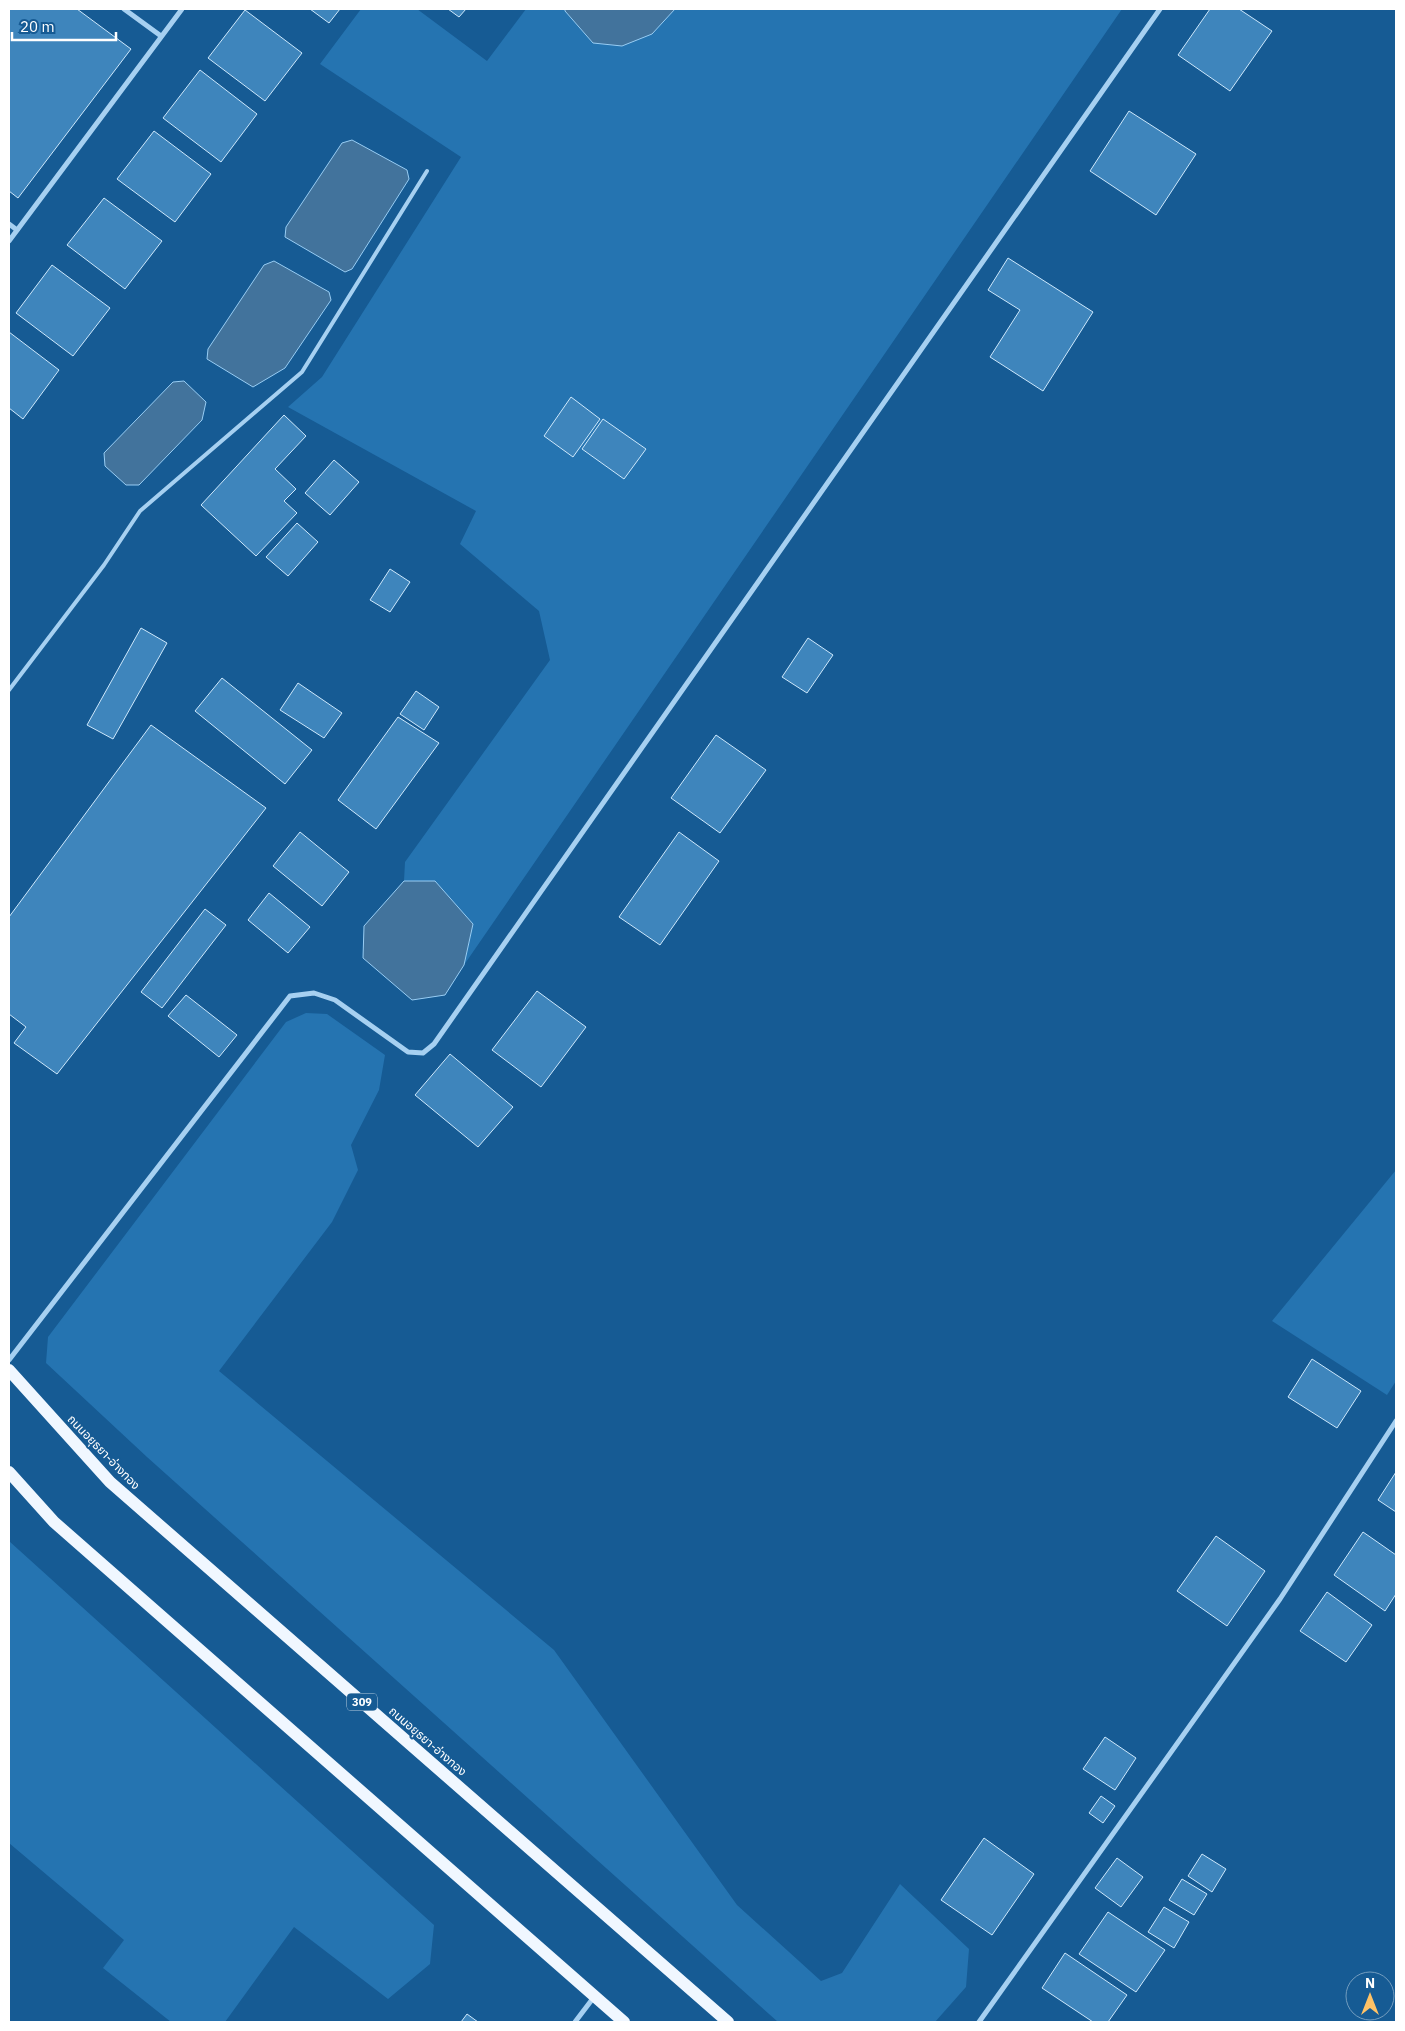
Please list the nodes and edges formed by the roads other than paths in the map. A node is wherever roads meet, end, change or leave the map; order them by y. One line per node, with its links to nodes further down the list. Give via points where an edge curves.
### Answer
1 (124, 9): 4 (street)
2 (182, 9): 4 (street)
3 (1160, 9): 10 (street, via 434,1044 423,1053 408,1052 335,1000 314,994 290,996)
4 (161, 36): 7 (street)
5 (427, 171): 9 (lane, via 302,372 140,511 104,565)
6 (9, 224): 7 (street)
7 (16, 230): 8 (street)
8 (9, 241)
9 (9, 690)
10 (9, 1360)
11 (9, 1370): 17 (main road, ถนนอยุธยา-อ่างทอง / 309, via 110,1482)
12 (1396, 1421): 18 (street, via 1280,1599)
13 (9, 1472): 14 (main road, via 54,1522)
14 (594, 1996): 15 (street); 16 (main road)
15 (575, 2022)
16 (624, 2022)
17 (728, 2022)
18 (979, 2022)

